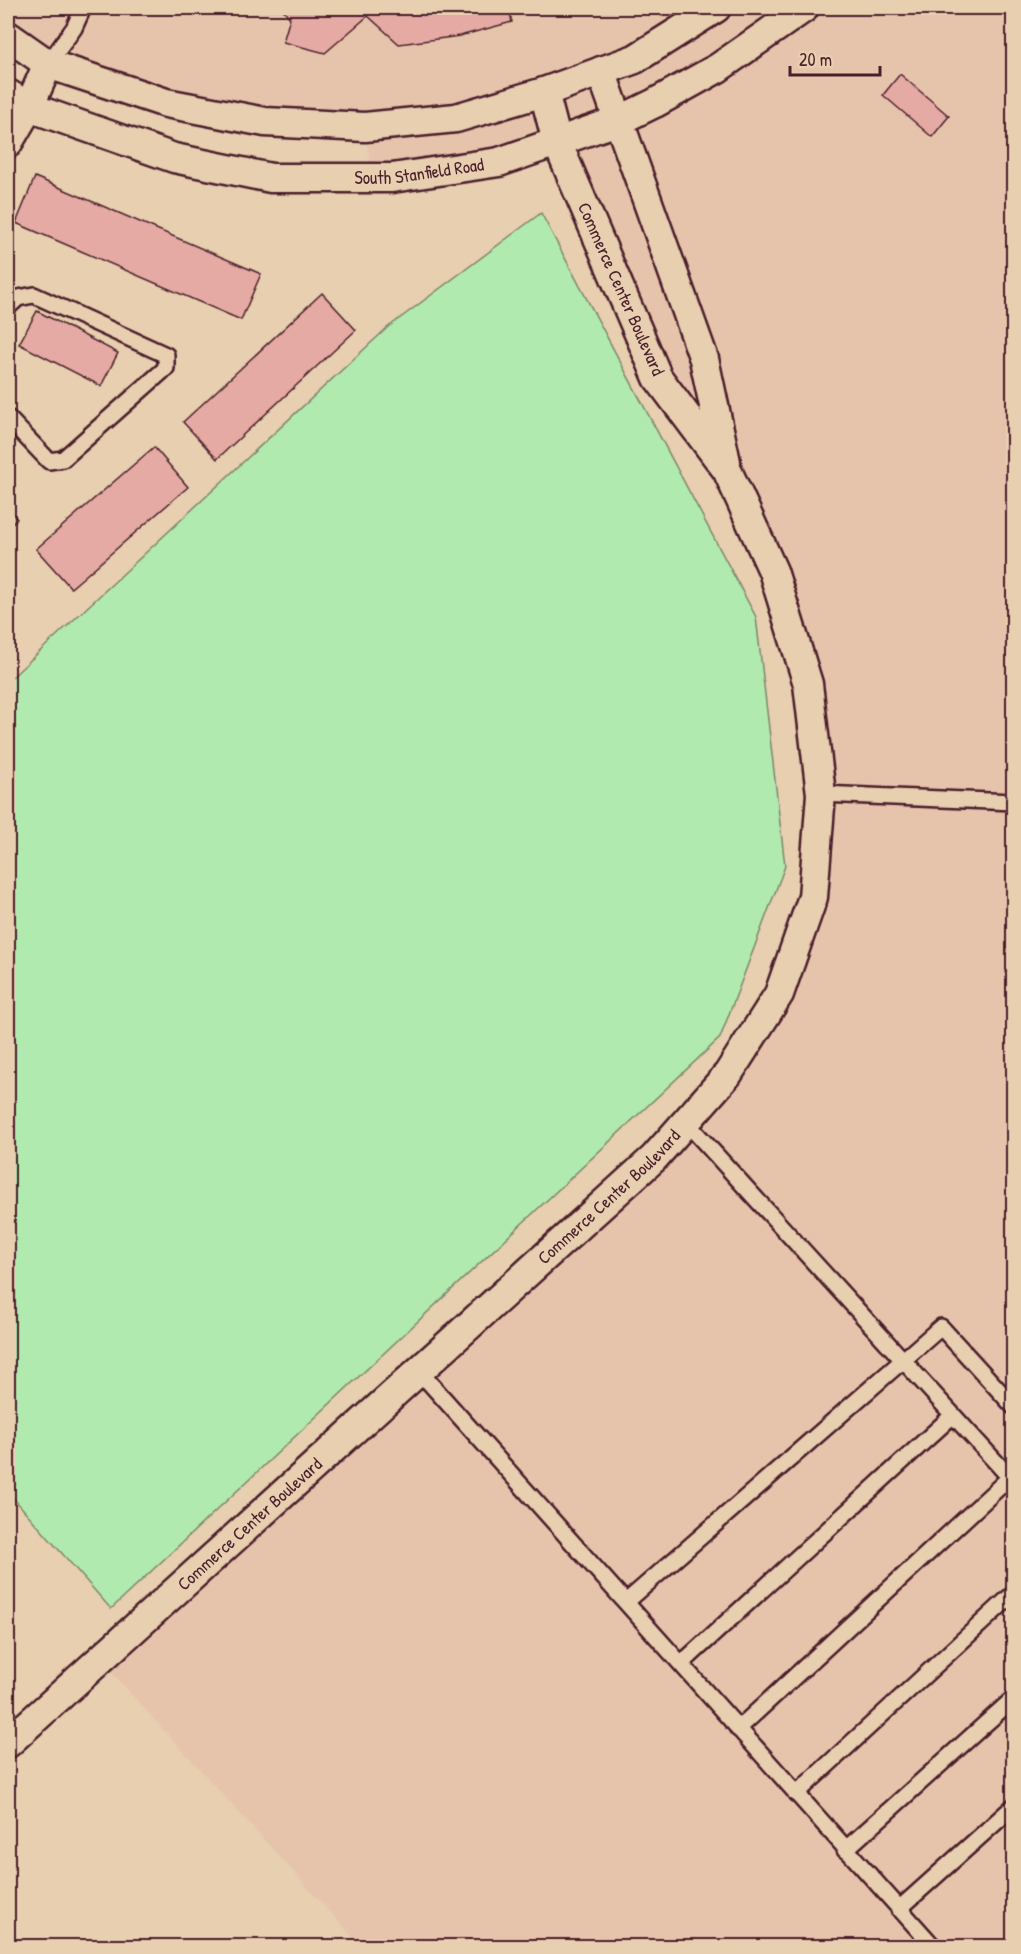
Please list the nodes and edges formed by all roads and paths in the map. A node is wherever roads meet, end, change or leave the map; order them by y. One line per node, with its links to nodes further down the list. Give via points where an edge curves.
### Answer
1 (82, 8): 5 (lane, via 74,27)
2 (716, 8): 6 (street, via 635,59)
3 (804, 8): 9 (street, South Stanfield Road, via 718,68)
4 (8, 36): 5 (street)
5 (48, 64): 7 (street, via 166,103 265,122 365,127 456,118); 8 (street)
6 (601, 71): 7 (street); 9 (street, Commerce Center Boulevard)
7 (544, 92): 10 (street, Commerce Center Boulevard)
8 (18, 100): 10 (street, South Stanfield Road, via 174,158 271,178 392,178 499,162); 11 (street)
9 (620, 120): 10 (street, South Stanfield Road); 14 (street, Commerce Center Boulevard, via 704,359)
10 (557, 142): 14 (street, Commerce Center Boulevard, via 658,378)
11 (8, 143)
12 (8, 307): 13 (lane, via 18,298 34,295 166,355 166,368 63,459 49,461)
13 (8, 418)
14 (727, 470): 15 (street, Commerce Center Boulevard, via 773,571 808,684)
15 (821, 794): 16 (lane); 17 (street, Commerce Center Boulevard, via 813,897 779,994 729,1074)
16 (1014, 802)
17 (686, 1122): 18 (lane); 19 (street, Commerce Center Boulevard, via 654,1158)
18 (903, 1360): 20 (lane, via 941,1328); 21 (lane); 24 (lane)
19 (419, 1371): 24 (lane); 28 (street, Commerce Center Boulevard)
20 (1014, 1407)
21 (953, 1415): 22 (lane); 25 (lane)
22 (1011, 1480): 27 (lane)
23 (1014, 1593): 29 (lane)
24 (626, 1602): 25 (lane)
25 (681, 1664): 27 (lane)
26 (1014, 1698): 31 (lane)
27 (738, 1729): 29 (lane)
28 (8, 1743)
29 (796, 1794): 31 (lane)
30 (1014, 1806): 32 (lane)
31 (845, 1850): 32 (lane)
32 (899, 1909): 33 (lane)
33 (933, 1947)

